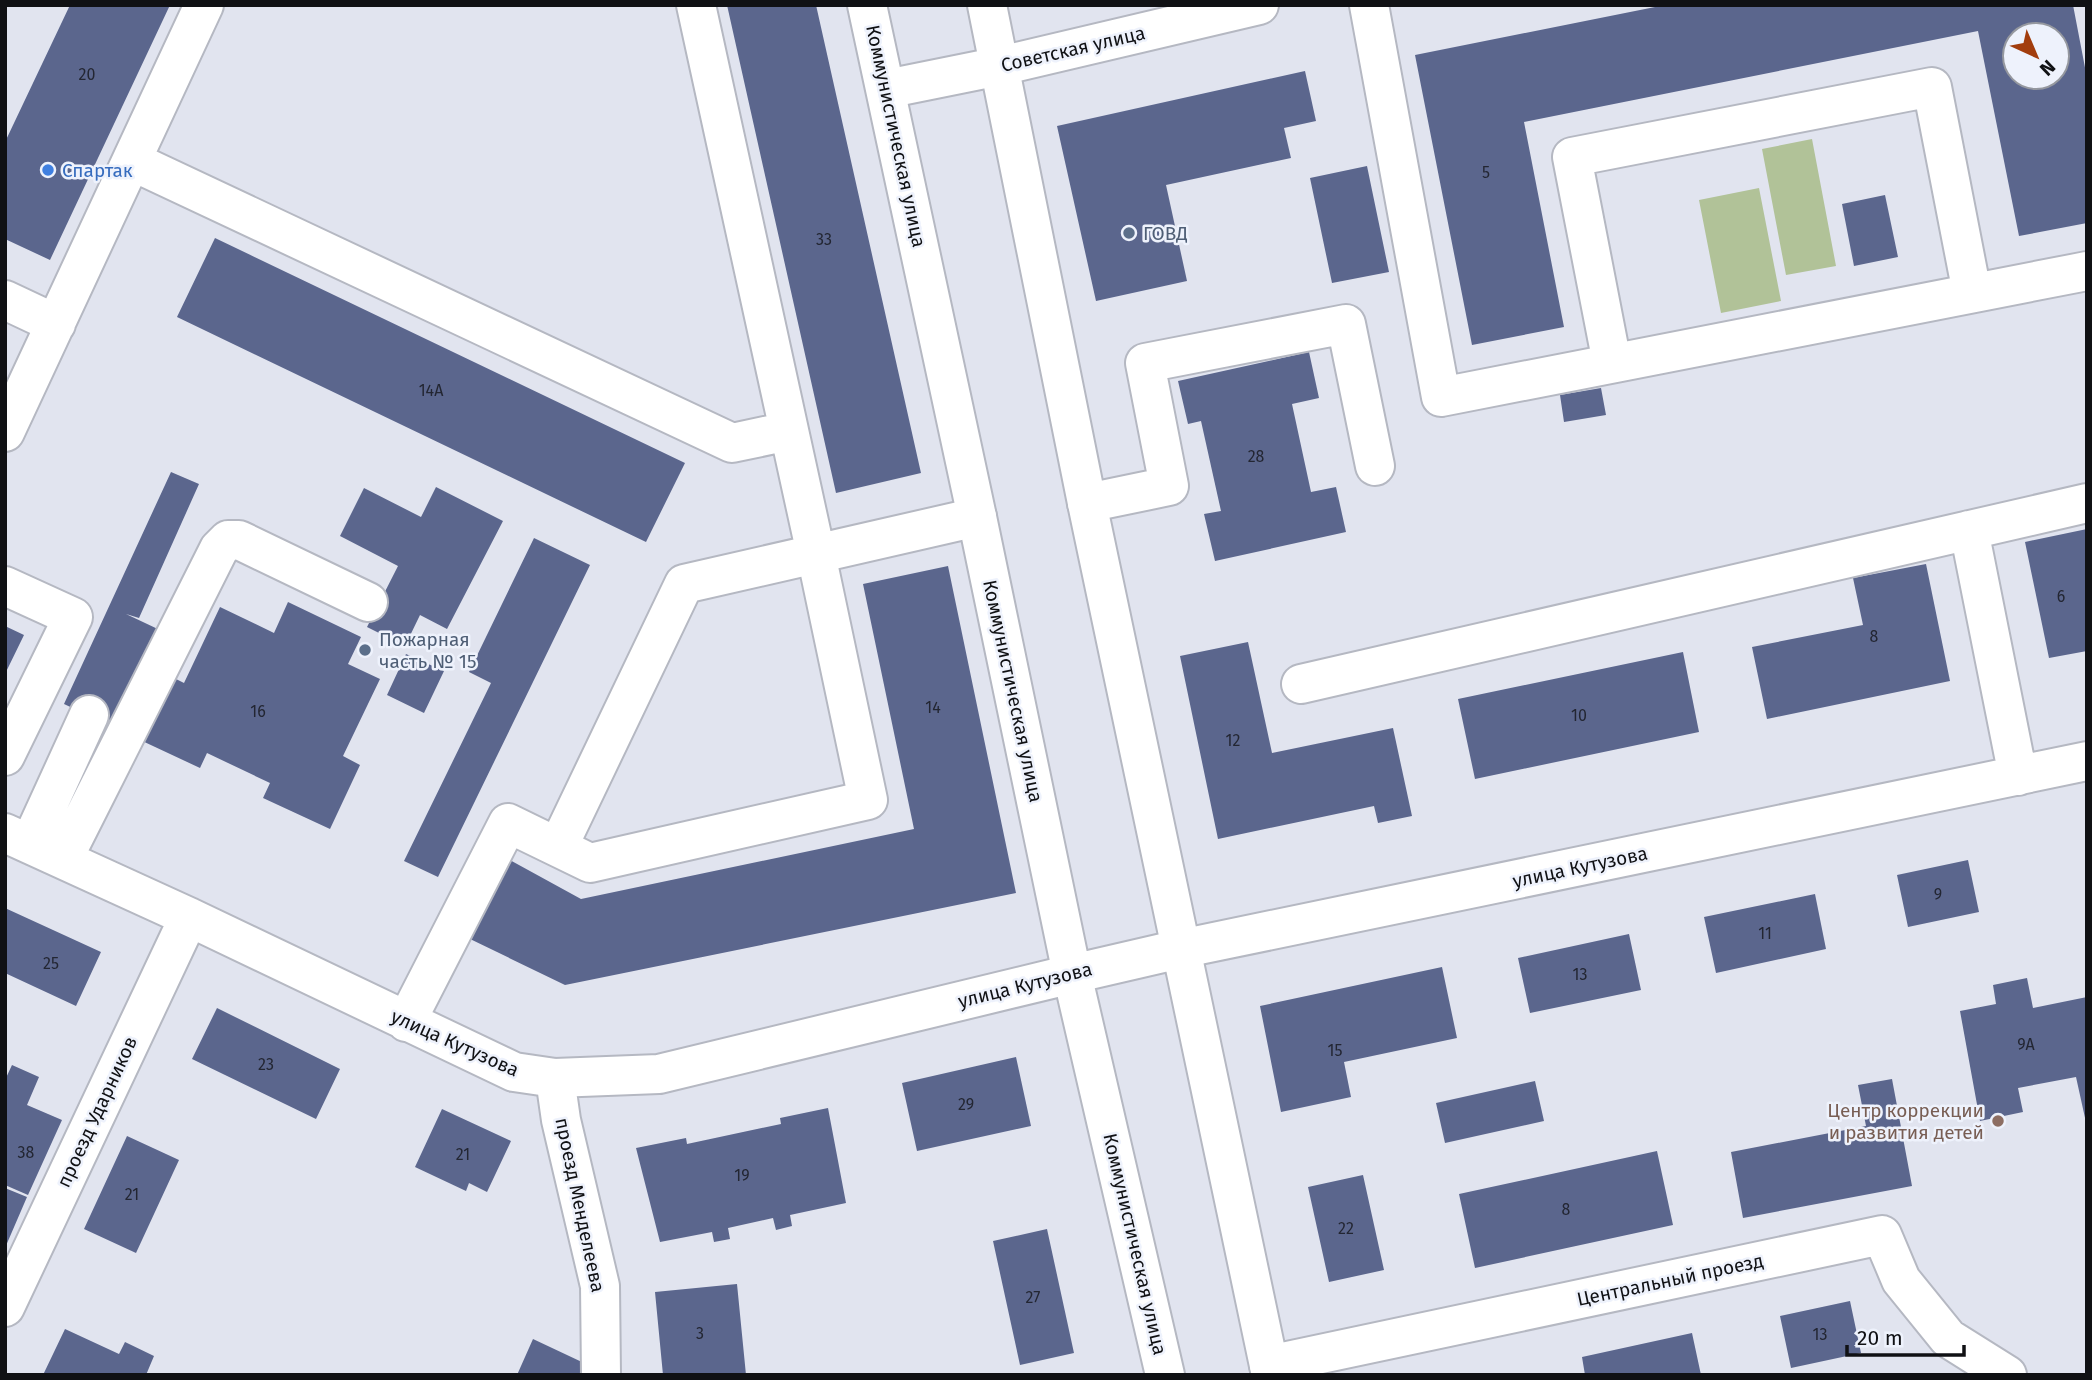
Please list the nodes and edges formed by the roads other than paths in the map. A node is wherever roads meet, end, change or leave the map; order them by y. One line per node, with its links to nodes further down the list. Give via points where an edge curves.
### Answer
1 (204, 5): 9 (street)
2 (696, 5): 15 (street)
3 (867, 5): 8 (street, Коммунистическая улица)
4 (986, 5): 7 (street)
5 (1259, 5): 7 (street, Советская улица)
6 (1368, 5): 14 (street, via 1441,397)
7 (1000, 66): 8 (street, Советская улица); 18 (street)
8 (886, 89): 20 (street, Коммунистическая улица)
9 (132, 161): 13 (street); 15 (street, via 732,443)
10 (2087, 271): 11 (street)
11 (1972, 293): 14 (street); 14 (street, via 1932,87 1572,157)
12 (5, 300): 13 (street)
13 (56, 324): 16 (street)
14 (1612, 363)
15 (789, 431): 22 (street)
16 (5, 432)
17 (1376, 466): 18 (street, via 1346,324 1145,363 1169,486)
18 (1087, 503): 33 (street)
19 (2087, 503): 21 (street)
20 (977, 517): 22 (street); 34 (street, Коммунистическая улица)
21 (1969, 530): 25 (street); 29 (street)
22 (816, 554): 31 (street, via 684,584); 31 (street, via 868,800 590,863)
23 (5, 586): 27 (street, via 73,617)
24 (368, 602): 30 (street, via 239,540 228,540)
25 (1301, 684)
26 (89, 716): 30 (street)
27 (5, 756)
28 (2087, 761): 29 (street, улица Кутузова)
29 (2018, 776): 33 (street, улица Кутузова)
30 (33, 845): 32 (street, улица Кутузова)
31 (558, 847): 35 (street, via 508,823)
32 (189, 917): 35 (street, улица Кутузова); 37 (street, проезд Ударников)
33 (1180, 949): 34 (street, улица Кутузова); 38 (street)
34 (1072, 974): 36 (street, улица Кутузова, via 659,1074); 40 (street, Коммунистическая улица)
35 (407, 1022): 36 (street, улица Кутузова, via 514,1072)
36 (555, 1078): 39 (street, проезд Менделеева, via 600,1286)
37 (5, 1307)
38 (1270, 1370): 41 (street, Центральный проезд, via 1882,1235 1901,1280 1948,1338)
39 (601, 1375)
40 (1165, 1375)
41 (2007, 1375)

